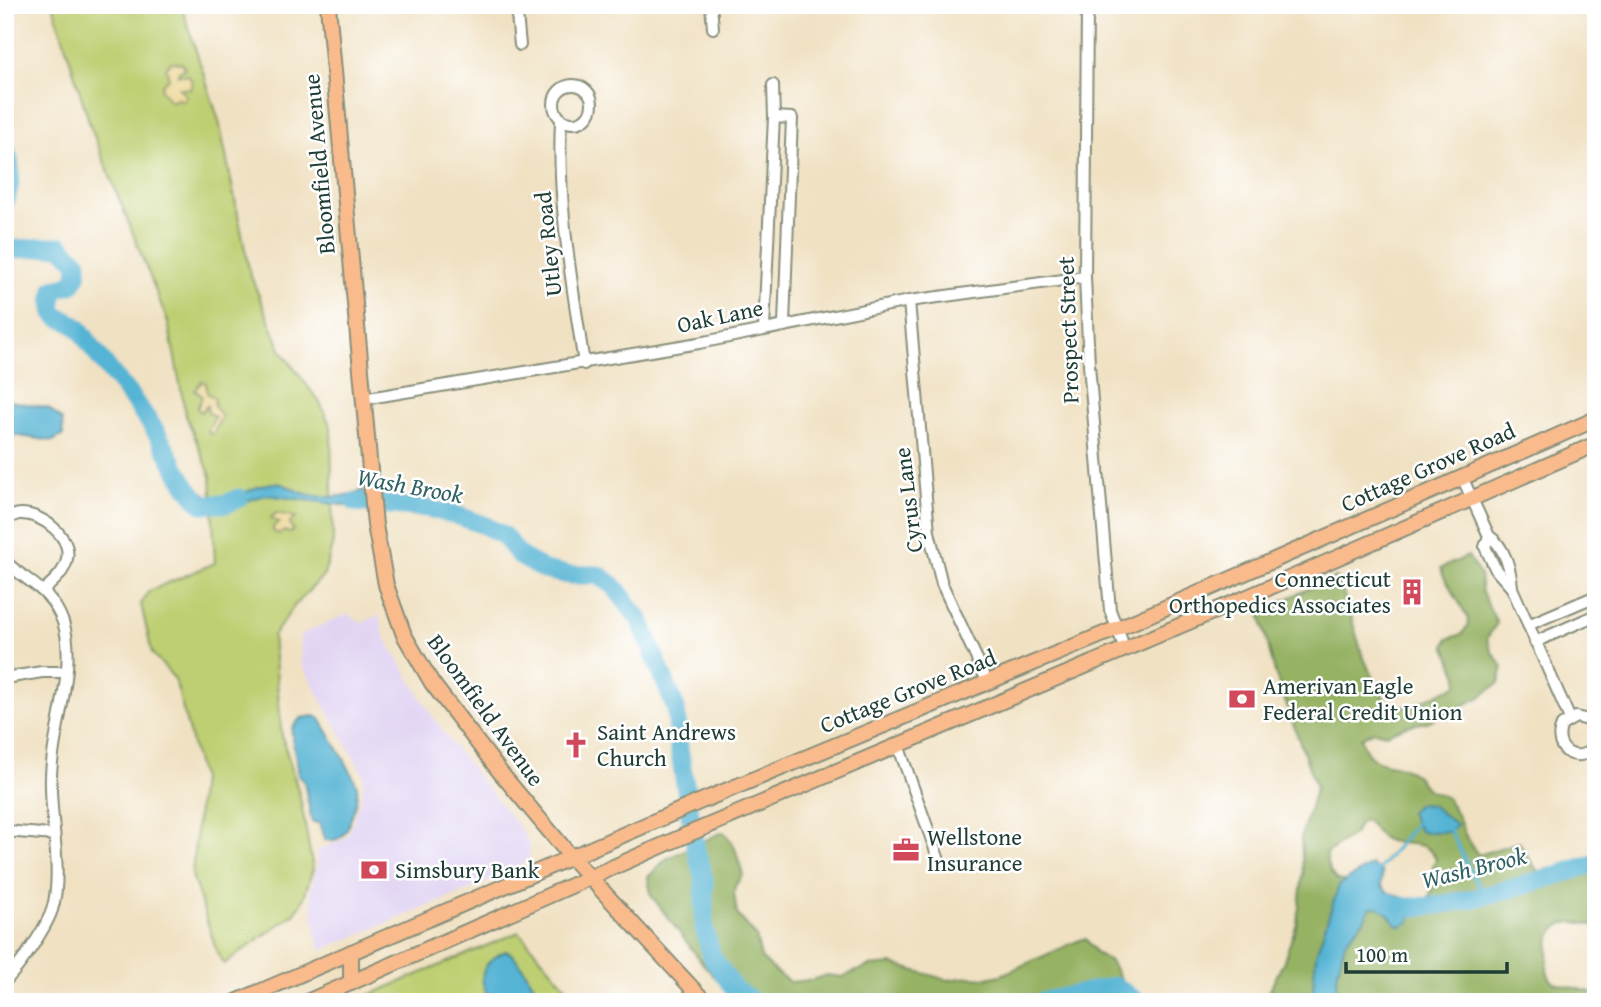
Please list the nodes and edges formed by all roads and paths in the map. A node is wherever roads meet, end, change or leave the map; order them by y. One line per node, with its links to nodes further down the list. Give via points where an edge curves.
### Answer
1 (328, 5): 15 (main road, Bloomfield Avenue)
2 (516, 5): 6 (street)
3 (710, 5): 5 (street)
4 (1087, 5): 10 (street, Prospect Street)
5 (713, 27)
6 (520, 45)
7 (773, 85): 8 (street)
8 (774, 117): 12 (street, via 792,118); 13 (street)
9 (561, 120): 14 (street, Utley Road, via 567,250)
10 (1086, 277): 11 (street, Oak Lane); 26 (street, Prospect Street, via 1106,572)
11 (909, 300): 12 (street, Oak Lane); 31 (street, Cyrus Lane, via 929,532 942,584)
12 (785, 324): 13 (street, Oak Lane)
13 (764, 329): 14 (street, Oak Lane)
14 (584, 363): 15 (street, Oak Lane)
15 (363, 399): 38 (main road, Bloomfield Avenue, via 375,525 386,585 404,635 432,683)
16 (1596, 419): 18 (main road, Cottage Grove Road)
17 (1596, 444): 19 (main road, Cottage Grove Road)
18 (1462, 477): 19 (street); 26 (main road, Cottage Grove Road)
19 (1472, 499): 25 (street, via 1489,536 1485,547 1512,588); 28 (main road, Cottage Grove Road)
20 (5, 521): 22 (street, via 19,514 30,516 63,536 67,561)
21 (5, 561): 22 (street)
22 (44, 590): 29 (street, via 64,624)
23 (1596, 596): 25 (street)
24 (1596, 615): 27 (street)
25 (1528, 625): 27 (street)
26 (1117, 628): 28 (street, Prospect Street); 31 (main road, Cottage Grove Road)
27 (1535, 642): 32 (street)
28 (1125, 649): 35 (main road, Cottage Grove Road)
29 (66, 672): 30 (street); 37 (street, via 51,775)
30 (5, 678)
31 (988, 683): 38 (main road, Cottage Grove Road)
32 (1570, 719): 33 (street, via 1588,720); 34 (street, via 1559,735 1566,751 1583,755)
33 (1596, 729)
34 (1596, 743)
35 (898, 745): 39 (street); 40 (main road, Cottage Grove Road)
36 (5, 831): 37 (street)
37 (54, 835): 42 (street, via 53,907 40,934)
38 (572, 858): 40 (main road, Bloomfield Avenue); 41 (main road, Cottage Grove Road)
39 (940, 863)
40 (590, 877): 43 (main road, Cottage Grove Road); 46 (main road, Bloomfield Avenue)
41 (351, 952): 43 (main road); 44 (main road, Cottage Grove Road)
42 (7, 975)
43 (351, 983): 45 (main road, Cottage Grove Road)
44 (236, 1002)
45 (307, 1002)
46 (705, 1002)

